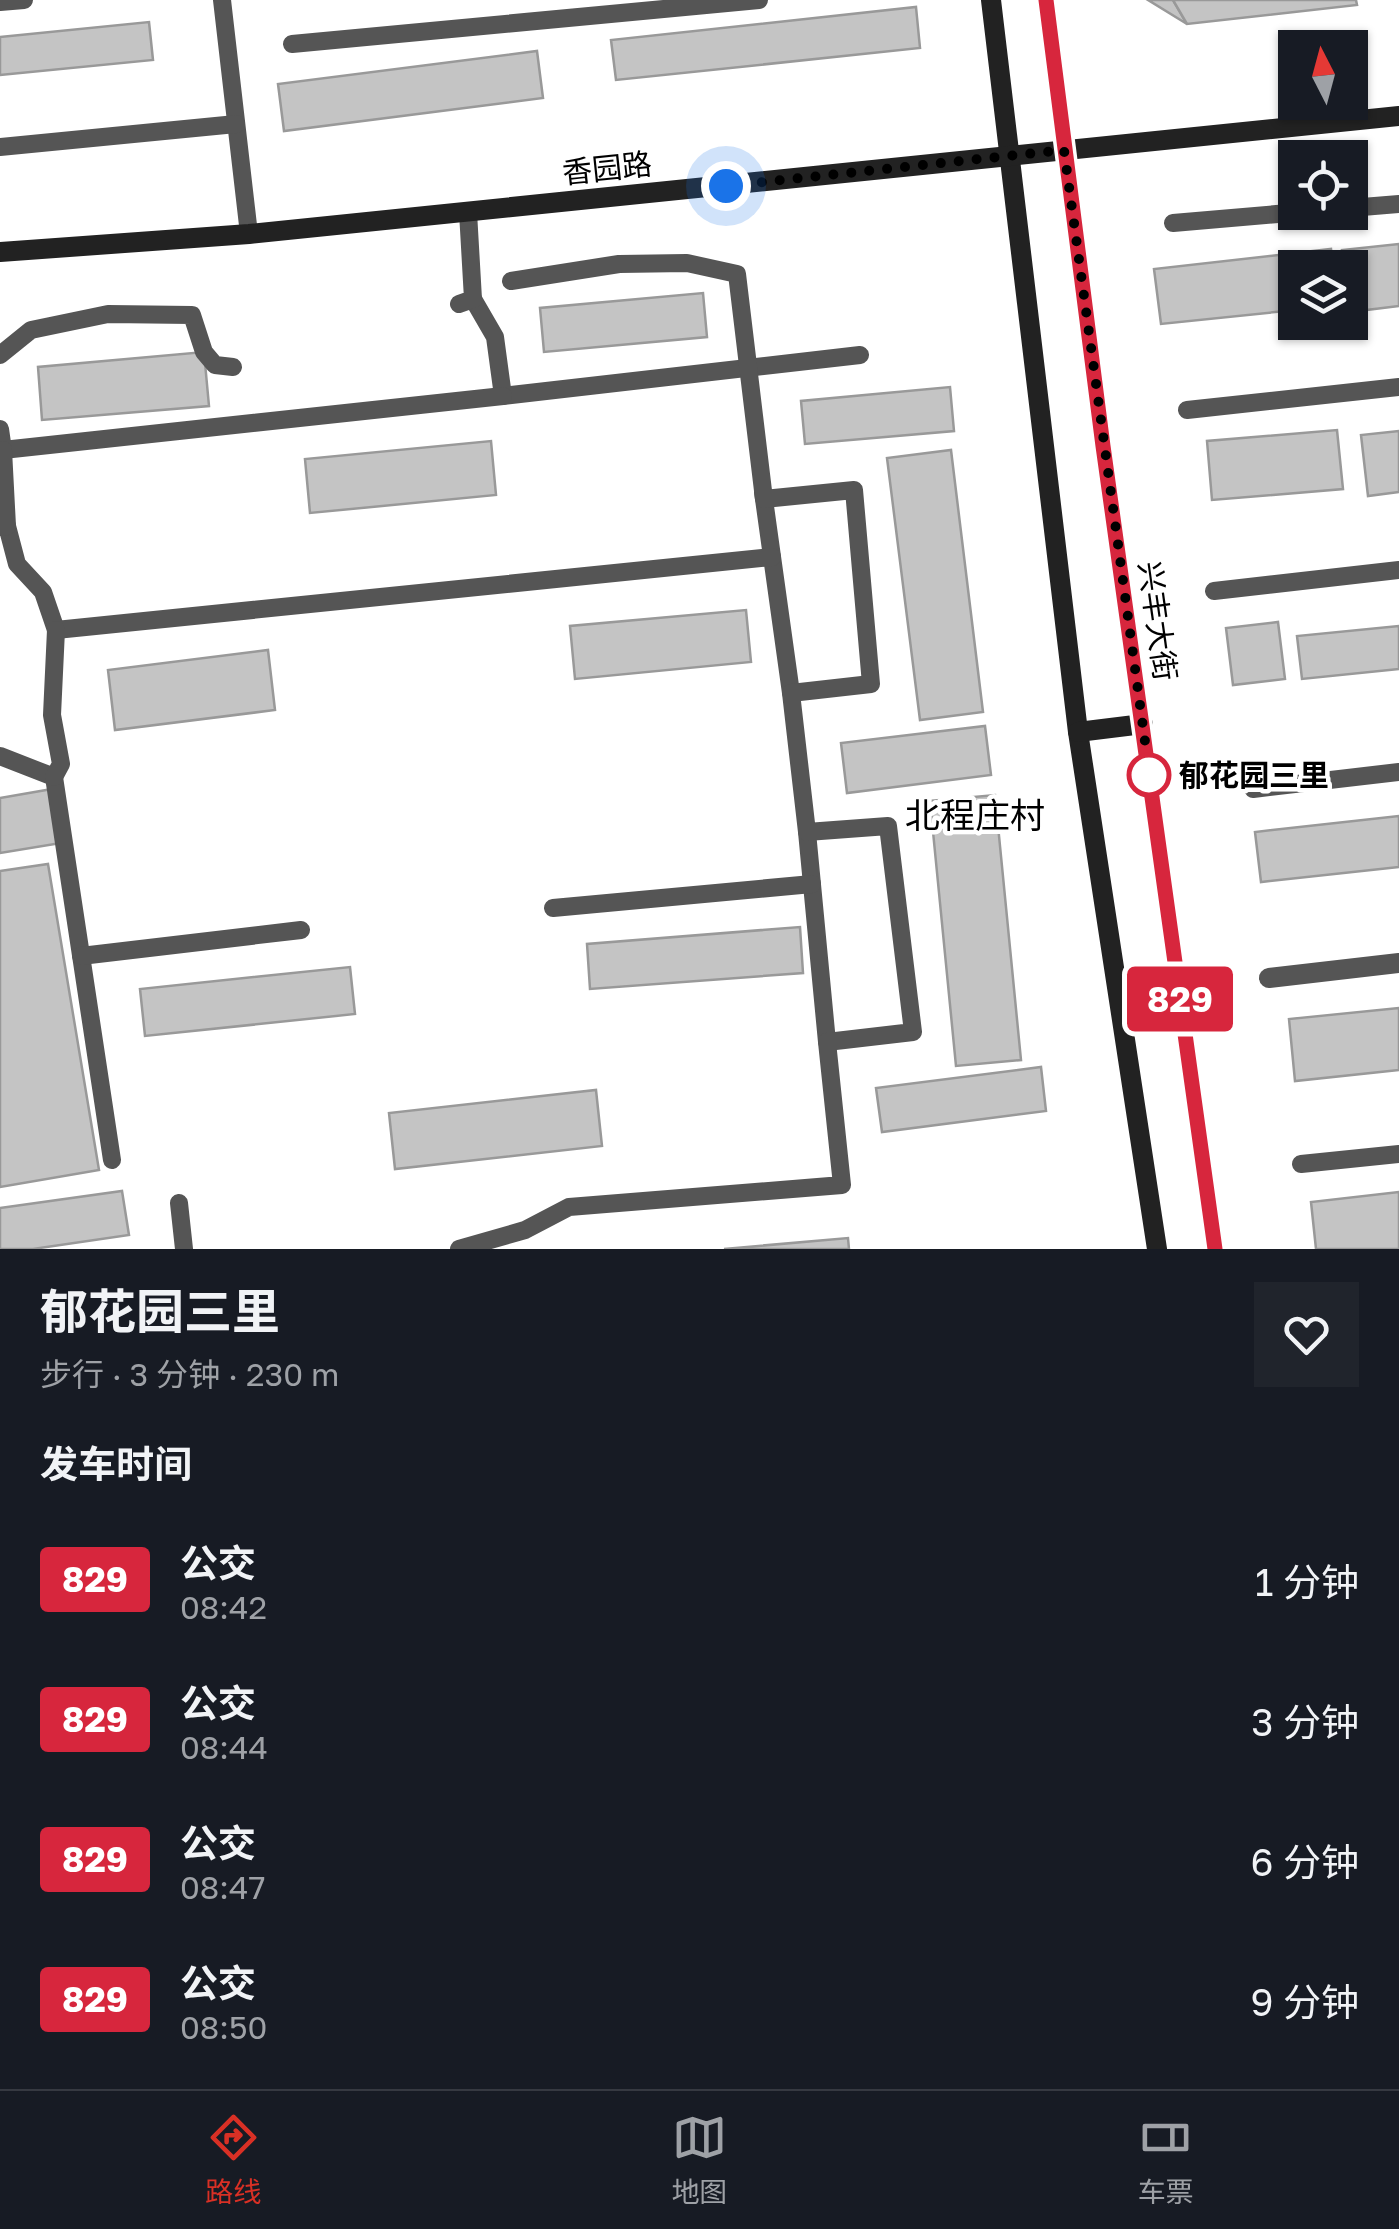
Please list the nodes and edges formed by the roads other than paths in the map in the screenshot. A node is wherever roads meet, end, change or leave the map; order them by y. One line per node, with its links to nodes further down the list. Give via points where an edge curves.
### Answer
1 (24, 0): 6 (lane)
2 (222, 0): 10 (lane)
3 (759, 0): 7 (lane)
4 (991, 0): 13 (main road)
5 (1046, 0): 12 (main road, 兴丰大街)
6 (0, 2)
7 (602, 8): 8 (lane)
8 (292, 44)
9 (1399, 116): 12 (main road, 香园路)
10 (236, 124): 11 (lane); 19 (lane)
11 (0, 147)
12 (1064, 150): 13 (main road, 香园路); 38 (main road, 兴丰大街)
13 (1008, 156): 16 (main road, 香园路); 39 (main road)
14 (1399, 204): 15 (lane)
15 (1368, 207)
16 (468, 212): 19 (main road, 香园路); 27 (lane, via 466,302 495,337)
17 (1278, 214): 18 (lane)
18 (1173, 223)
19 (248, 234): 20 (main road, 香园路)
20 (0, 252)
21 (511, 281): 25 (lane, via 619,264 688,264 738,274)
22 (0, 355): 24 (lane, via 32,330 108,314 192,315 204,352 216,365)
23 (860, 355): 25 (lane)
24 (233, 367)
25 (749, 368): 27 (lane); 31 (lane)
26 (1399, 387): 28 (lane)
27 (502, 396): 30 (lane)
28 (1188, 410)
29 (0, 429): 30 (lane)
30 (3, 450): 32 (lane)
31 (763, 492): 33 (lane); 37 (lane, via 764,498 854,490 871,684)
32 (4, 526): 36 (lane, via 17,564 44,592)
33 (772, 557): 36 (lane); 37 (lane)
34 (1399, 570): 35 (lane)
35 (1214, 591)
36 (56, 630): 43 (lane, via 52,715 62,764)
37 (791, 693): 45 (lane)
38 (1143, 724): 39 (main road); 61 (main road, 兴丰大街)
39 (1078, 732): 60 (main road)
40 (0, 736): 41 (lane)
41 (2, 757): 43 (lane)
42 (1399, 772): 44 (lane)
43 (54, 777): 49 (lane)
44 (1254, 789)
45 (807, 832): 46 (lane); 52 (lane, via 888,826 912,1032)
46 (812, 884): 47 (lane); 52 (lane)
47 (554, 908)
48 (302, 930): 49 (lane)
49 (80, 956): 54 (lane)
50 (1399, 963): 51 (street)
51 (1268, 978)
52 (827, 1042): 57 (lane, via 842,1185 568,1207)
53 (1399, 1154): 55 (lane)
54 (112, 1160)
55 (1302, 1164)
56 (179, 1203): 59 (lane)
57 (526, 1239): 58 (lane)
58 (472, 1247)
59 (184, 1249)
60 (1157, 1249)
61 (1215, 1249)

